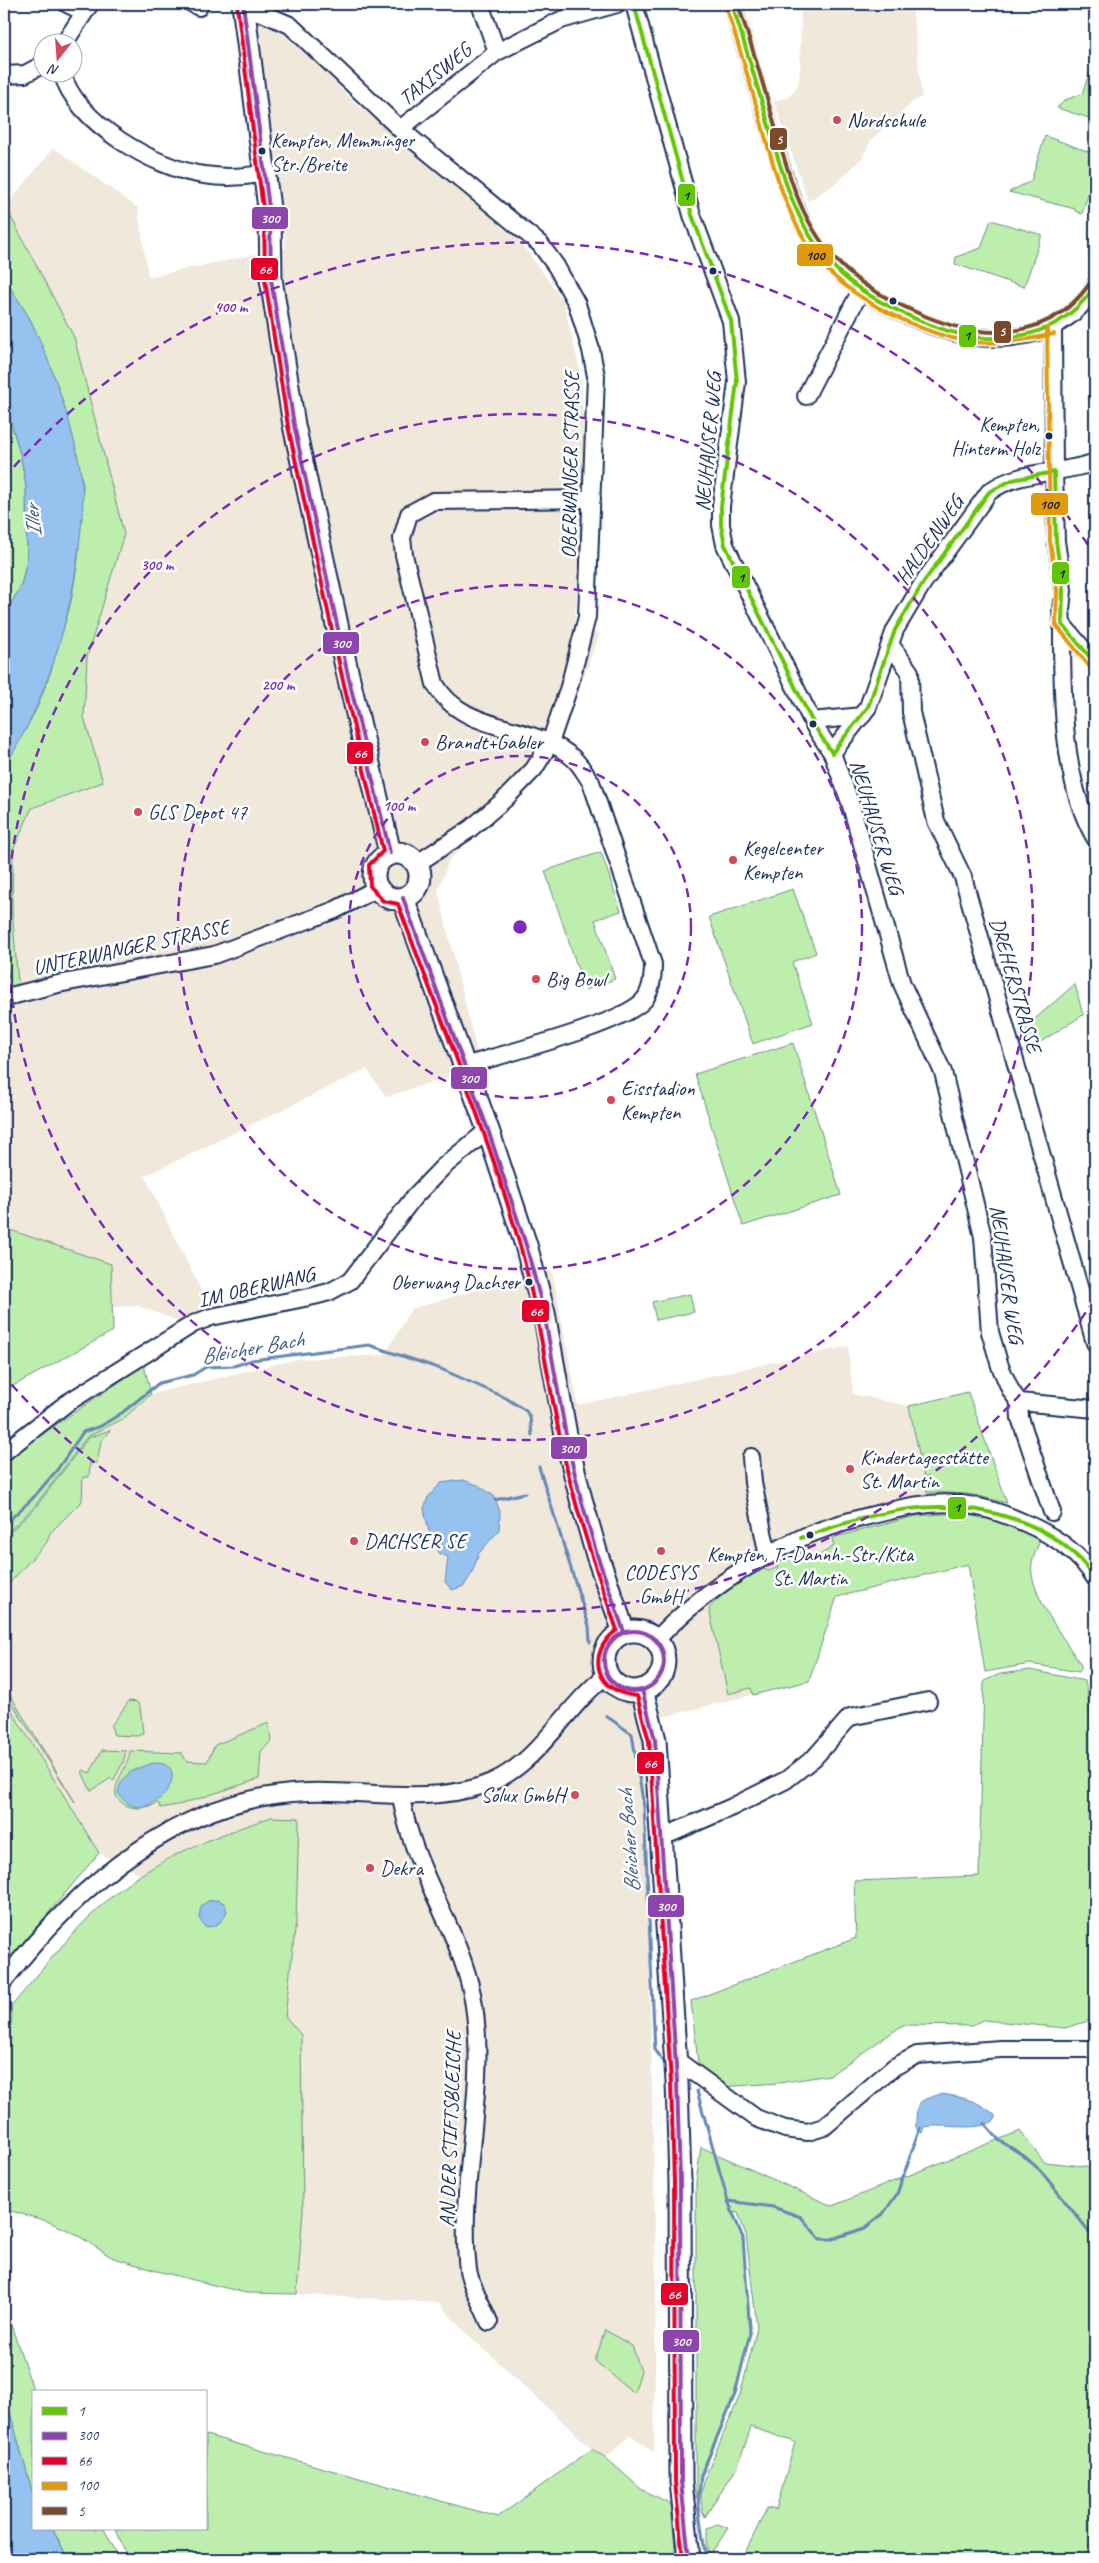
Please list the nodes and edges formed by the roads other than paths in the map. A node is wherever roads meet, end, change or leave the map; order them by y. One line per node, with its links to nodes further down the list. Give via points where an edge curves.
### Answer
1 (67, 4): 6 (street)
2 (480, 4): 9 (street, TAXISWEG)
3 (617, 4): 9 (street, TAXISWEG, via 562,20)
4 (634, 4): 26 (street, NEUHAUSER WEG, via 686,197 732,321 736,355 733,424 722,506 725,545)
5 (732, 4): 16 (street, via 798,212 817,247)
6 (87, 8): 8 (street)
7 (244, 8): 13 (street, OBERWANGER STRASSE, via 290,25); 14 (main road)
8 (71, 32)
9 (497, 52): 13 (street, TAXISWEG)
10 (32, 70): 11 (street)
11 (4, 75)
12 (66, 82): 14 (street, via 72,96 88,114 111,134 150,157 204,175 250,176)
13 (400, 129): 21 (street, OBERWANGER STRASSE, via 527,231 556,266 571,291 591,350 596,376)
14 (264, 173): 30 (main road, via 270,216 271,279 294,425)
15 (1095, 286): 17 (street, via 1074,313)
16 (860, 292): 17 (street, via 928,325 984,338 1011,338); 18 (street)
17 (1053, 328): 20 (street)
18 (806, 396)
19 (1095, 462): 20 (street, HALDENWEG)
20 (1054, 472): 22 (street, via 1056,541 1063,590); 23 (street, HALDENWEG, via 1016,478 989,492 923,583)
21 (592, 499): 27 (street, OBERWANGER STRASSE, via 586,617 569,687); 27 (street, via 433,501 409,514 402,538 435,684 442,696 470,715)
22 (1062, 624): 24 (street); 29 (street, via 1062,678 1070,762 1085,821)
23 (890, 644): 25 (street, HALDENWEG, via 868,708); 37 (street, DREHERSTRASSE, via 910,672 911,712 936,821 963,877)
24 (1095, 663)
25 (862, 716): 26 (street); 28 (street, HALDENWEG)
26 (812, 721): 28 (street, NEUHAUSER WEG)
27 (550, 743): 31 (street, OBERWANGER STRASSE, via 534,769 504,800 470,829); 35 (street, via 574,758 591,782 653,964 652,984 645,999 622,1016)
28 (832, 753): 38 (street, NEUHAUSER WEG, via 850,802 902,984 936,1055 951,1100 983,1237 990,1332 1000,1366)
29 (1095, 838)
30 (390, 853): 31 (main road, via 405,855); 32 (main road, via 376,867 374,876)
31 (416, 864): 33 (main road, via 419,874 416,887)
32 (378, 888): 33 (main road, via 386,896); 34 (street, UNTERWANGER STRASSE, via 334,910 214,955 58,984 11,996)
33 (404, 898): 35 (main road)
34 (4, 1001)
35 (464, 1066): 36 (main road)
36 (488, 1130): 40 (street, IM OBERWANG, via 443,1167 414,1197 350,1281 329,1292 211,1317 193,1324 67,1403); 45 (main road, via 544,1313 568,1446 596,1555)
37 (1095, 1343)
38 (1019, 1402): 39 (street); 42 (street, via 1020,1418)
39 (1095, 1410)
40 (4, 1452)
41 (751, 1457): 43 (street, via 752,1483)
42 (1052, 1512)
43 (768, 1556): 44 (street, via 801,1538 846,1522 926,1504 959,1504 1012,1517 1050,1534 1087,1565); 46 (street, via 691,1607)
44 (1095, 1578)
45 (624, 1632): 46 (main road, via 641,1632); 47 (main road, via 608,1645 604,1655)
46 (656, 1640): 48 (main road, via 662,1649 663,1669 652,1686)
47 (607, 1675): 48 (main road, via 622,1688); 50 (street, via 582,1697 521,1765 482,1786 449,1793)
48 (642, 1690): 51 (main road, via 655,1740)
49 (928, 1701): 51 (street, via 850,1717 814,1758 786,1780 732,1807 672,1833)
50 (401, 1796): 52 (street, via 309,1792 278,1794 224,1807 195,1820 120,1861 61,1912); 55 (street, AN DER STIFTSBLEICHE, via 415,1852 462,1962 472,1994 477,2095 471,2138 467,2242 469,2272)
51 (662, 1834): 54 (main road)
52 (4, 1981)
53 (1095, 2049): 54 (street, via 1001,2049 917,2056 894,2067 824,2128 808,2132 786,2129 756,2118)
54 (675, 2059): 56 (main road, via 680,2182 681,2482)
55 (489, 2322)
56 (689, 2559)

